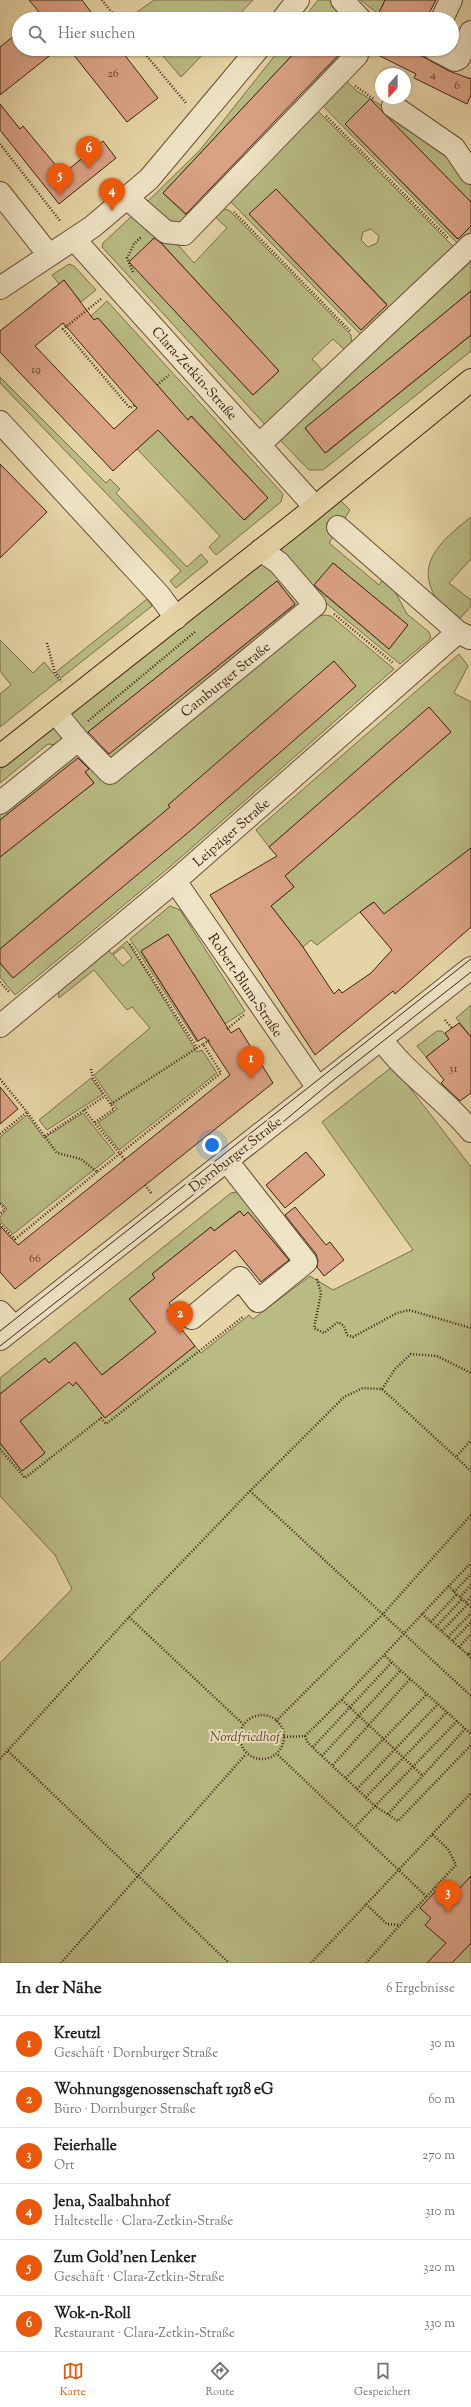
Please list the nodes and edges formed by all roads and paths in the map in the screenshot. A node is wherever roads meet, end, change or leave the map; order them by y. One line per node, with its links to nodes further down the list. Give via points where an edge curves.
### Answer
1 (102, 0): 5 (path)
2 (298, 0): 6 (street)
3 (342, 0): 7 (street)
4 (451, 0): 8 (street)
5 (111, 12)
6 (289, 12)
7 (353, 12)
8 (445, 12)
9 (471, 32): 13 (street, via 459,58 455,60)
10 (148, 56): 17 (path)
11 (252, 56): 17 (street)
12 (356, 56): 14 (street)
13 (447, 56)
14 (339, 73): 15 (street); 16 (path, via 360,91)
15 (312, 101): 22 (street); 25 (path)
16 (393, 106): 19 (street, via 454,148)
17 (201, 120): 21 (street, via 149,179)
18 (0, 144): 24 (path)
19 (471, 173)
20 (0, 193): 26 (street)
21 (127, 198): 23 (street); 24 (street)
22 (220, 198): 23 (street, via 184,234 166,232); 30 (path)
23 (155, 222): 27 (path, via 134,244 127,258)
24 (74, 239): 26 (street); 36 (street, Clara-Zetkin-Straße)
25 (467, 249): 30 (street)
26 (49, 255): 28 (street)
27 (135, 276)
28 (0, 288)
29 (106, 295): 34 (path, via 63,329 130,408)
30 (364, 346): 36 (street)
31 (173, 372): 33 (path)
32 (471, 380): 37 (main road)
33 (157, 385)
34 (135, 405)
35 (0, 422): 41 (street, via 160,596)
36 (259, 444): 37 (street, Clara-Zetkin-Straße)
37 (315, 508): 39 (main road)
38 (338, 527): 43 (street)
39 (261, 550): 40 (street, via 279,563); 41 (main road)
40 (315, 605): 45 (path, via 329,610); 48 (street, Camburger Straße, via 110,773)
41 (176, 618): 47 (main road)
42 (201, 627): 48 (path, via 96,713)
43 (464, 635): 45 (street, Leipziger Straße)
44 (47, 643): 46 (path, via 55,673)
45 (408, 677): 51 (street, Leipziger Straße)
46 (62, 682)
47 (56, 713): 48 (street, Camburger Straße); 49 (main road)
48 (77, 738): 50 (street)
49 (0, 756)
50 (0, 802)
51 (175, 881): 55 (street, Leipziger Straße); 63 (street, Robert-Blum-Straße)
52 (126, 939): 60 (path)
53 (471, 968): 57 (street, Dornburger Straße)
54 (446, 1020): 56 (path)
55 (0, 1026)
56 (452, 1028)
57 (380, 1039): 63 (street, Dornburger Straße); 68 (street, via 398,1062)
58 (210, 1040): 59 (path)
59 (202, 1044): 60 (path); 72 (path, via 221,1073)
60 (197, 1048): 65 (path)
61 (90, 1068): 64 (path, via 93,1078)
62 (0, 1079): 67 (path)
63 (318, 1088): 74 (street, Dornburger Straße)
64 (105, 1096): 65 (path); 66 (path)
65 (111, 1104): 69 (path, via 114,1109)
66 (84, 1110): 69 (path); 71 (path)
67 (27, 1112): 70 (path); 71 (path)
68 (467, 1117)
69 (94, 1123): 72 (path)
70 (0, 1134)
71 (45, 1136): 75 (path, via 57,1153 81,1159)
72 (119, 1154): 73 (path); 75 (path)
73 (125, 1160)
74 (227, 1161): 79 (street); 82 (street, Dornburger Straße)
75 (97, 1172): 78 (path, via 15,1239)
76 (0, 1204): 77 (path, via 5,1209)
77 (0, 1214)
78 (0, 1224)
79 (306, 1262): 80 (street); 83 (path, via 319,1282 320,1293 314,1320 314,1328 318,1332 329,1331 338,1322 344,1326 346,1335 353,1337 397,1313 409,1310)
80 (258, 1301): 81 (street, via 240,1278); 87 (path, via 244,1316 106,1424 101,1418 24,1478)
81 (192, 1318)
82 (5, 1326)
83 (471, 1328)
84 (471, 1373): 85 (path, via 437,1356 411,1354 395,1369)
85 (382, 1389): 88 (path); 90 (path, via 363,1388 344,1397)
86 (471, 1440): 88 (path)
87 (0, 1449)
88 (457, 1456): 89 (path)
89 (471, 1470)
90 (250, 1491): 101 (path); 103 (path)
91 (471, 1514): 101 (path)
92 (470, 1565): 95 (path)
93 (471, 1574): 96 (path)
94 (471, 1585): 98 (path)
95 (448, 1586): 96 (path); 102 (path)
96 (456, 1593): 98 (path); 104 (path)
97 (471, 1597): 99 (path)
98 (461, 1598): 99 (path); 106 (path)
99 (468, 1604): 107 (path)
100 (471, 1612): 110 (path)
101 (383, 1614): 108 (path); 127 (path)
102 (422, 1614): 104 (path); 108 (path)
103 (129, 1617): 129 (path); 139 (path)
104 (431, 1622): 106 (path)
105 (471, 1622): 111 (path)
106 (436, 1627): 107 (path)
107 (442, 1632): 110 (path)
108 (404, 1633): 115 (path); 121 (path)
109 (471, 1634): 112 (path)
110 (448, 1637): 111 (path)
111 (453, 1641): 112 (path)
112 (459, 1647): 114 (path)
113 (471, 1651): 114 (path)
114 (468, 1655): 116 (path)
115 (385, 1656): 117 (path); 122 (path)
116 (471, 1658)
117 (392, 1662): 118 (path); 124 (path)
118 (401, 1670): 119 (path); 126 (path)
119 (410, 1679): 120 (path); 130 (path)
120 (427, 1694): 123 (path); 135 (path)
121 (471, 1696)
122 (342, 1700): 124 (path); 133 (path)
123 (438, 1704): 125 (path); 138 (path)
124 (351, 1708): 126 (path); 137 (path)
125 (447, 1712): 128 (path); 143 (path)
126 (359, 1716): 130 (path); 142 (path)
127 (276, 1721): 129 (path, via 268,1715 255,1715); 134 (path, via 284,1726)
128 (457, 1721): 131 (path); 146 (path)
129 (244, 1724): 140 (path, via 240,1740)
130 (368, 1725): 135 (path); 145 (path)
131 (465, 1729): 132 (path); 147 (path)
132 (471, 1734)
133 (305, 1736): 134 (path); 137 (path)
134 (284, 1737): 141 (path, via 284,1746)
135 (383, 1738): 138 (path); 148 (path)
136 (471, 1745): 153 (path, via 398,1821)
137 (313, 1747): 142 (path)
138 (394, 1748): 143 (path); 149 (path)
139 (8, 1751): 144 (path); 157 (path)
140 (246, 1754): 141 (path, via 261,1760); 157 (path)
141 (278, 1755): 154 (path)
142 (322, 1756): 145 (path)
143 (403, 1757): 146 (path); 151 (path)
144 (0, 1759)
145 (333, 1765): 148 (path)
146 (414, 1767): 147 (path); 152 (path)
147 (422, 1775): 153 (path)
148 (346, 1778): 149 (path)
149 (357, 1789): 151 (path)
150 (471, 1793): 155 (path)
151 (366, 1797): 152 (path)
152 (375, 1806): 153 (path); 154 (path)
153 (388, 1814)
154 (355, 1827): 156 (path)
155 (432, 1834): 156 (path); 158 (path, via 448,1849 456,1865)
156 (398, 1868): 158 (path); 159 (path)
157 (137, 1877): 161 (path); 162 (path)
158 (427, 1897): 160 (path)
159 (366, 1904): 160 (path, via 387,1924); 163 (path)
160 (400, 1925): 164 (path)
161 (61, 1963)
162 (228, 1963)
163 (311, 1963)
164 (366, 1963)

